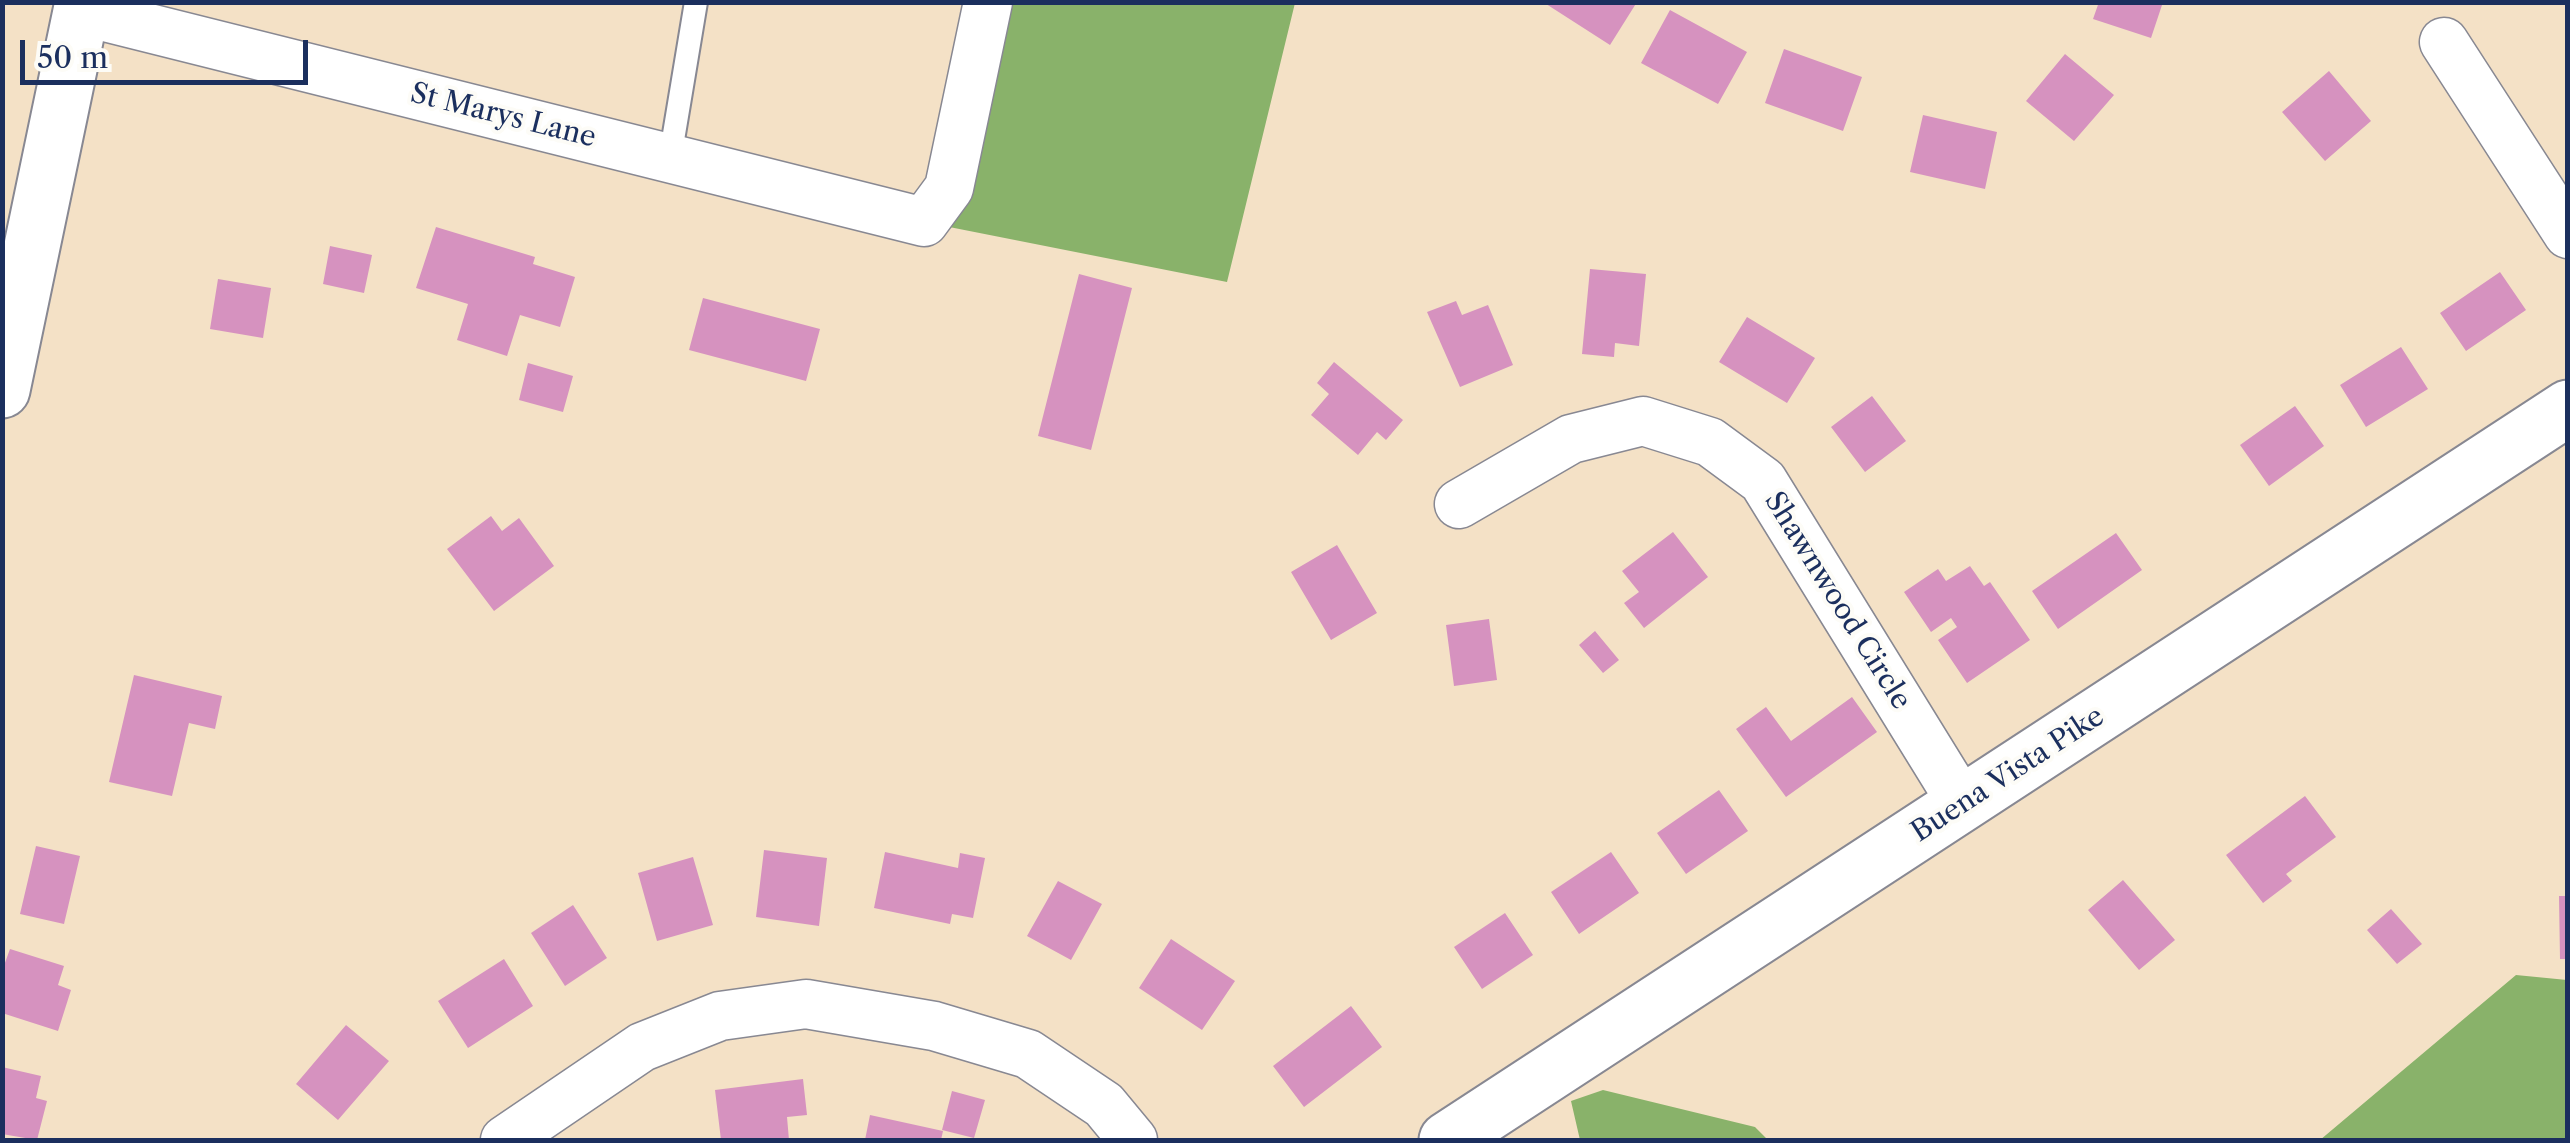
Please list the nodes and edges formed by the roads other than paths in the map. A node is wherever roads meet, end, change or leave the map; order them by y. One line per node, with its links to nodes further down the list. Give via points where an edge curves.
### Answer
1 (696, 2): 5 (lane)
2 (988, 2): 5 (street, St Marys Lane, via 949,188 924,222)
3 (74, 5): 5 (street, St Marys Lane); 7 (main road)
4 (2444, 42): 6 (street)
5 (670, 158)
6 (2568, 234)
7 (2, 390)
8 (2568, 408): 10 (main road, Buena Vista Pike)
9 (1459, 504): 10 (street, Shawnwood Circle, via 1571,439 1607,430 1643,422 1710,442 1763,481)
10 (1962, 805): 13 (main road, Buena Vista Pike)
11 (505, 1140): 12 (street, via 642,1047 720,1016 806,1004 934,1026 1028,1054 1104,1105)
12 (1133, 1140)
13 (1447, 1140)

